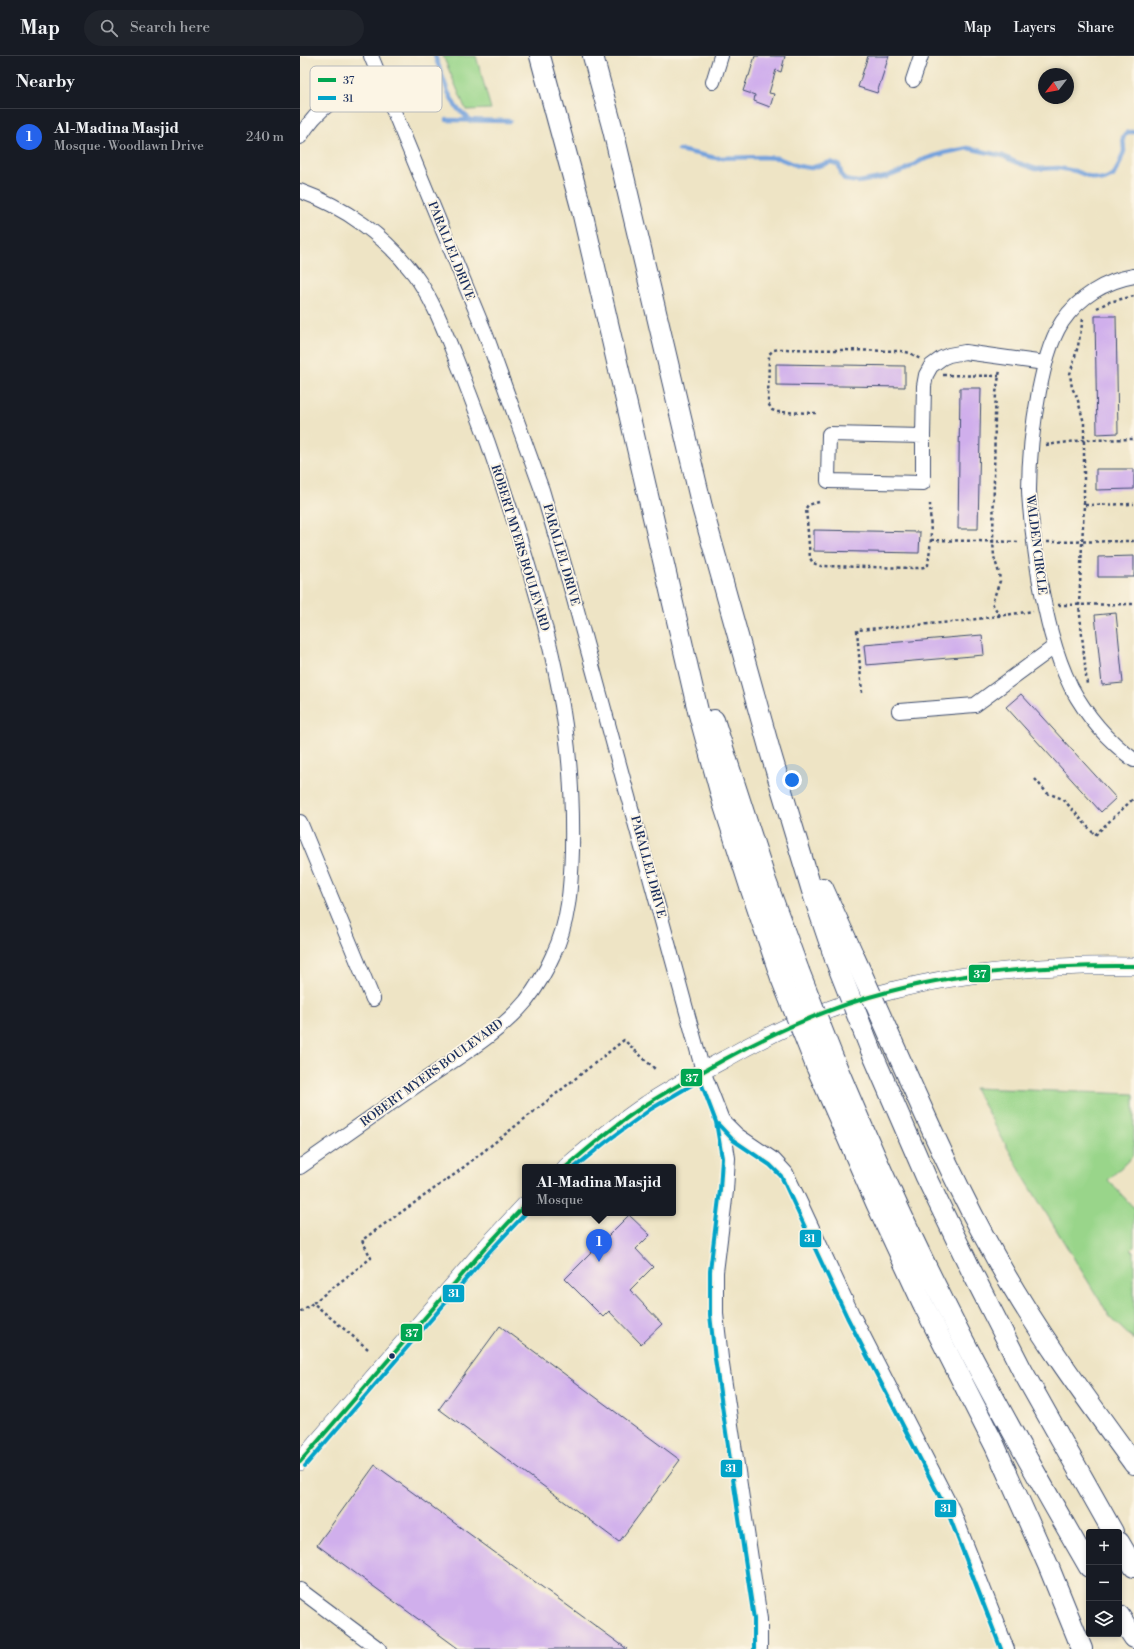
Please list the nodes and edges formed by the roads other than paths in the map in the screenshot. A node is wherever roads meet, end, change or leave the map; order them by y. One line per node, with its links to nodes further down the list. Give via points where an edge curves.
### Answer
1 (370, 56): 6 (street, PARALLEL DRIVE)
2 (540, 56): 23 (highway, bridge, via 582,211 651,507 766,881 790,974)
3 (594, 56): 20 (highway, via 702,507 812,891)
4 (721, 56): 8 (street)
5 (921, 56): 7 (street)
6 (374, 66)
7 (914, 80)
8 (712, 82)
9 (320, 112): 11 (street)
10 (394, 112): 24 (street, PARALLEL DRIVE, via 486,335 542,490)
11 (300, 137)
12 (300, 191): 27 (street, ROBERT MYERS BOULEVARD, via 343,211 369,229 394,251 432,302 480,419 537,594 558,685 570,776 572,817 571,876 563,931 541,980 525,1001 493,1032)
13 (1134, 276): 14 (street, WALDEN CIRCLE, via 1100,287 1079,303 1056,333)
14 (1045, 363): 15 (street, via 965,352 942,358 931,366 926,375); 16 (street, WALDEN CIRCLE, via 1032,436 1029,490 1044,608)
15 (923, 436): 15 (street, via 829,434 828,481 923,483)
16 (1054, 647): 17 (street, via 975,705); 18 (street, WALDEN CIRCLE, via 1071,687 1088,714 1105,736)
17 (899, 711)
18 (1134, 760)
19 (300, 822): 22 (street)
20 (844, 957): 30 (highway, bridge, via 892,1041 948,1165 997,1260 1041,1333); 31 (highway, bridge, via 870,1048 926,1177 1022,1370)
21 (1134, 966): 24 (main road, via 1048,967 977,974 858,999 760,1039)
22 (373, 999)
23 (825, 1063): 33 (highway, via 940,1294 1034,1471); 41 (highway, via 876,1203 923,1304 995,1446)
24 (703, 1071): 25 (street, PARALLEL DRIVE); 26 (main road, via 648,1104)
25 (722, 1120): 39 (street, via 728,1158 716,1272 716,1314 760,1619); 40 (street, via 737,1135 774,1160 786,1173 852,1314 953,1511)
26 (570, 1164)
27 (300, 1167)
28 (522, 1208): 29 (main road)
29 (300, 1462)
30 (1134, 1464)
31 (1111, 1529)
32 (1122, 1547): 34 (highway)
33 (1088, 1565)
34 (1134, 1567)
35 (300, 1590): 38 (street)
36 (1122, 1620): 37 (highway)
37 (1134, 1638)
38 (379, 1649)
39 (760, 1649)
40 (1007, 1649)
41 (1082, 1649)

